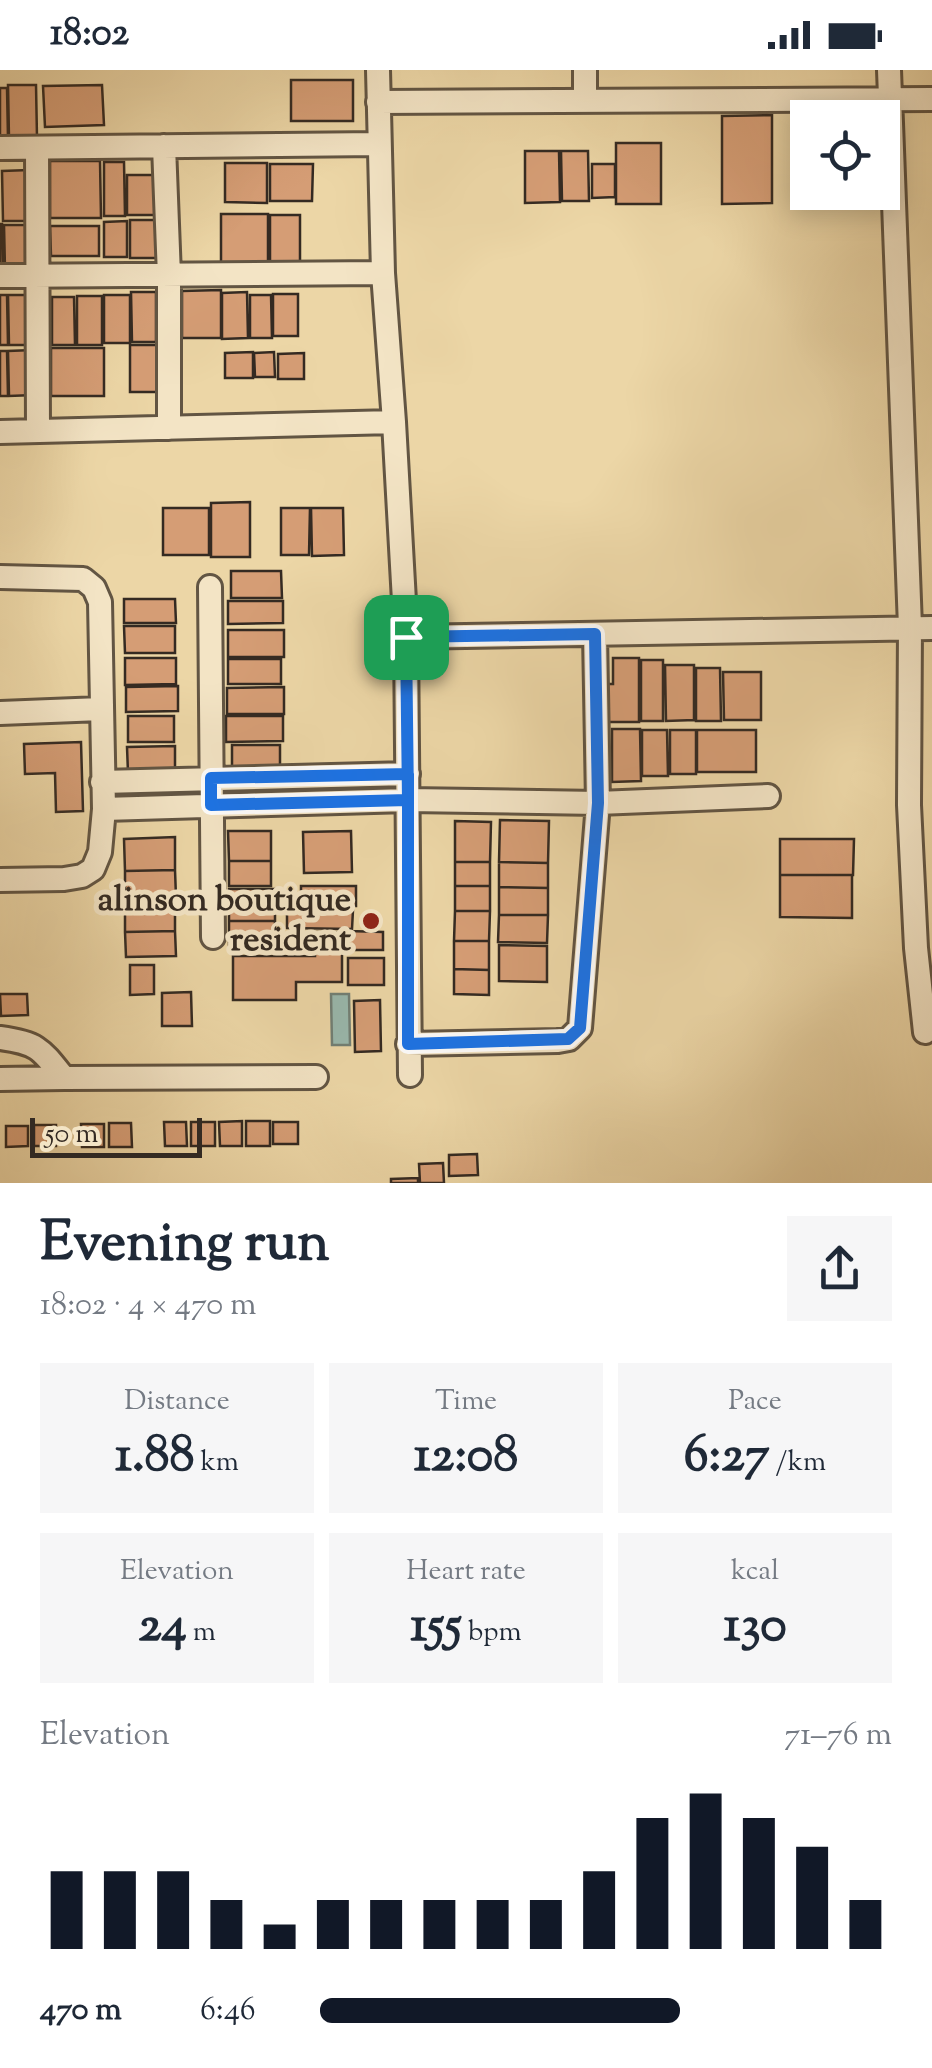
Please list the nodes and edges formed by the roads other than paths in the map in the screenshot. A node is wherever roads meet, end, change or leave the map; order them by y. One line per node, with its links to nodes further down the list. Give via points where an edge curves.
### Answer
1 (378, 70): 7 (street)
2 (585, 70): 6 (street)
3 (888, 70): 4 (street)
4 (890, 98): 5 (street); 6 (street); 22 (street)
5 (932, 99)
6 (586, 101): 7 (street)
7 (378, 102): 8 (street)
8 (379, 144): 9 (street); 12 (street)
9 (164, 146): 11 (street); 15 (street)
10 (0, 148): 11 (street)
11 (37, 148): 14 (street)
12 (383, 273): 15 (street); 16 (street)
13 (0, 276): 14 (street)
14 (36, 276): 15 (street); 18 (street)
15 (168, 276): 17 (street)
16 (394, 422): 17 (street); 24 (street)
17 (169, 428): 18 (street)
18 (38, 431): 19 (street)
19 (0, 432)
20 (0, 577): 25 (street, via 83,578 94,588 100,602)
21 (210, 587): 28 (street)
22 (921, 628): 23 (street); 37 (street, via 909,805)
23 (595, 634): 24 (street); 32 (street)
24 (406, 637): 27 (street)
25 (101, 709): 26 (street); 29 (street)
26 (0, 713)
27 (408, 774): 28 (street); 31 (street)
28 (211, 778): 29 (street); 33 (street)
29 (102, 782): 34 (street)
30 (768, 796): 32 (street)
31 (408, 800): 32 (street); 33 (street); 39 (street)
32 (598, 803): 39 (street, via 582,1017 575,1035 558,1041)
33 (211, 805): 34 (street); 36 (street)
34 (104, 809): 35 (street, via 93,869 64,879)
35 (0, 880)
36 (212, 937)
37 (926, 1032)
38 (0, 1038): 42 (street, via 41,1050)
39 (408, 1044): 40 (street)
40 (410, 1075)
41 (316, 1077): 42 (street)
42 (64, 1078): 43 (street)
43 (0, 1080)

